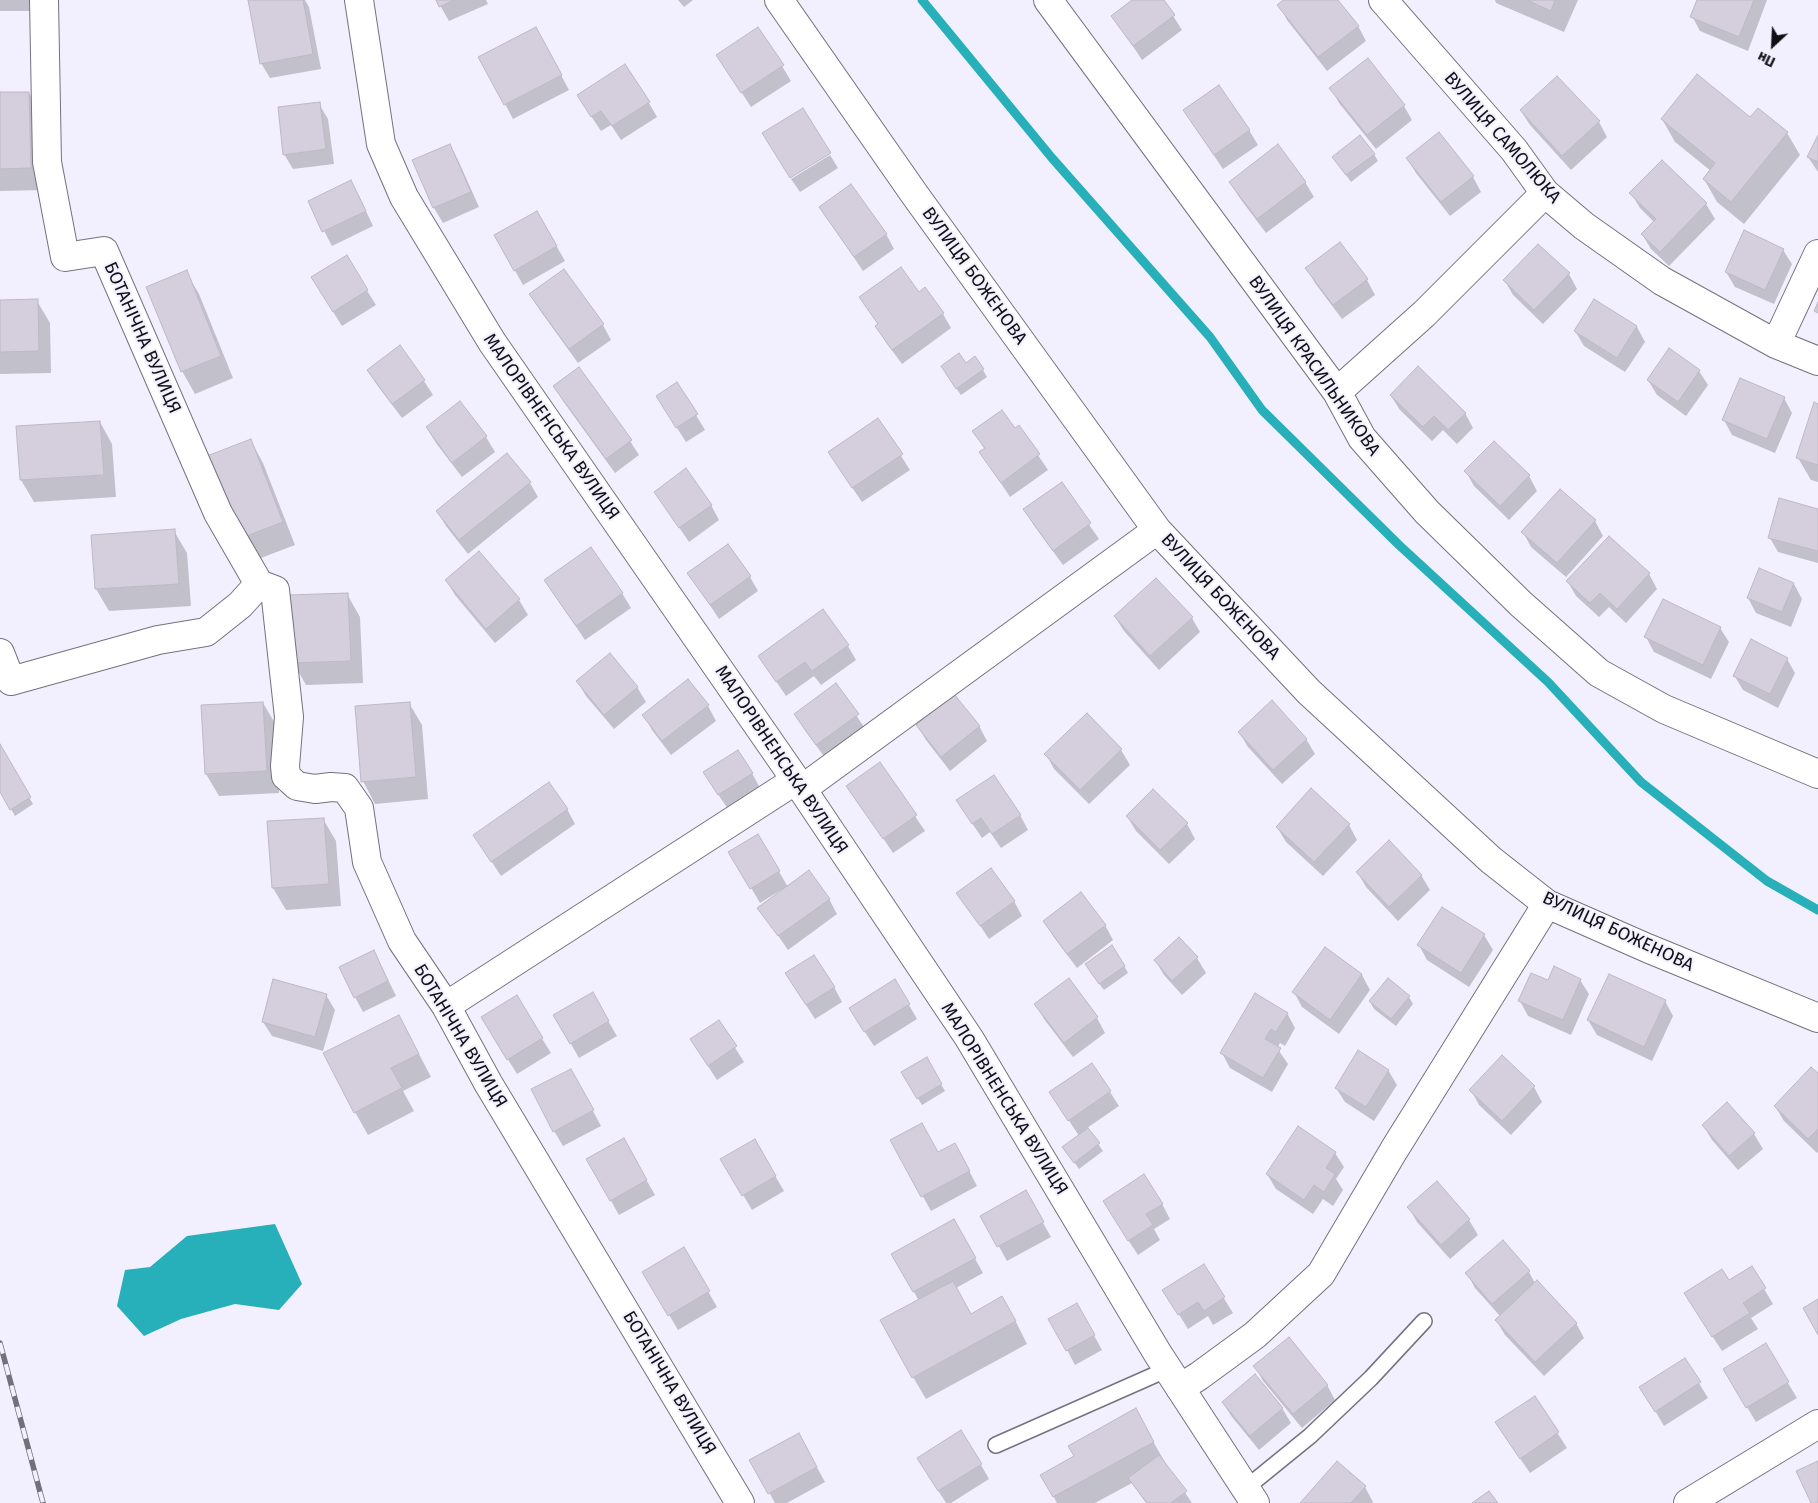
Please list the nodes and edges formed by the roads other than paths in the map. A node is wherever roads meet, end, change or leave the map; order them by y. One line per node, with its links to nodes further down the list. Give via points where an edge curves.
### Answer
1 (44, 0): 12 (street, БОТАНІЧНА ВУЛИЦЯ, via 47,162 65,257 104,251 218,512)
2 (359, 0): 15 (street, МАЛОРІВНЕНСЬКА ВУЛИЦЯ, via 381,144 404,197 492,342)
3 (779, 0): 11 (street, ВУЛИЦЯ БОЖЕНОВА)
4 (1048, 0): 10 (street, ВУЛИЦЯ КРАСИЛЬНИКОВА)
5 (1383, 0): 6 (street, ВУЛИЦЯ САМОЛЮКА, via 1514,150)
6 (1545, 193): 8 (street, ВУЛИЦЯ САМОЛЮКА, via 1584,226 1662,281); 10 (street, via 1424,314)
7 (1818, 254): 8 (street)
8 (1776, 344): 9 (street, ВУЛИЦЯ САМОЛЮКА)
9 (1818, 361)
10 (1337, 392): 14 (street, ВУЛИЦЯ КРАСИЛЬНИКОВА, via 1362,438 1427,512 1521,604 1599,673 1664,709)
11 (1157, 530): 15 (street); 16 (street, ВУЛИЦЯ БОЖЕНОВА, via 1308,692 1491,860)
12 (259, 584): 13 (street, via 240,606 206,632 158,640 11,681); 17 (street, БОТАНІЧНА ВУЛИЦЯ, via 275,590 278,608 289,717 286,776 296,786 345,788 359,808 367,862 391,917 402,941)
13 (0, 653)
14 (1818, 774)
15 (799, 784): 17 (street); 20 (street, МАЛОРІВНЕНСЬКА ВУЛИЦЯ, via 969,1038)
16 (1547, 904): 18 (street, ВУЛИЦЯ БОЖЕНОВА); 20 (street, via 1320,1274 1255,1335)
17 (446, 1006): 24 (street, БОТАНІЧНА ВУЛИЦЯ, via 488,1083)
18 (1818, 1018)
19 (1424, 1321): 23 (lane)
20 (1174, 1378): 22 (lane); 23 (street, МАЛОРІВНЕНСЬКА ВУЛИЦЯ)
21 (1818, 1424): 25 (street)
22 (996, 1445)
23 (1251, 1496)
24 (740, 1503)
25 (1688, 1503)

